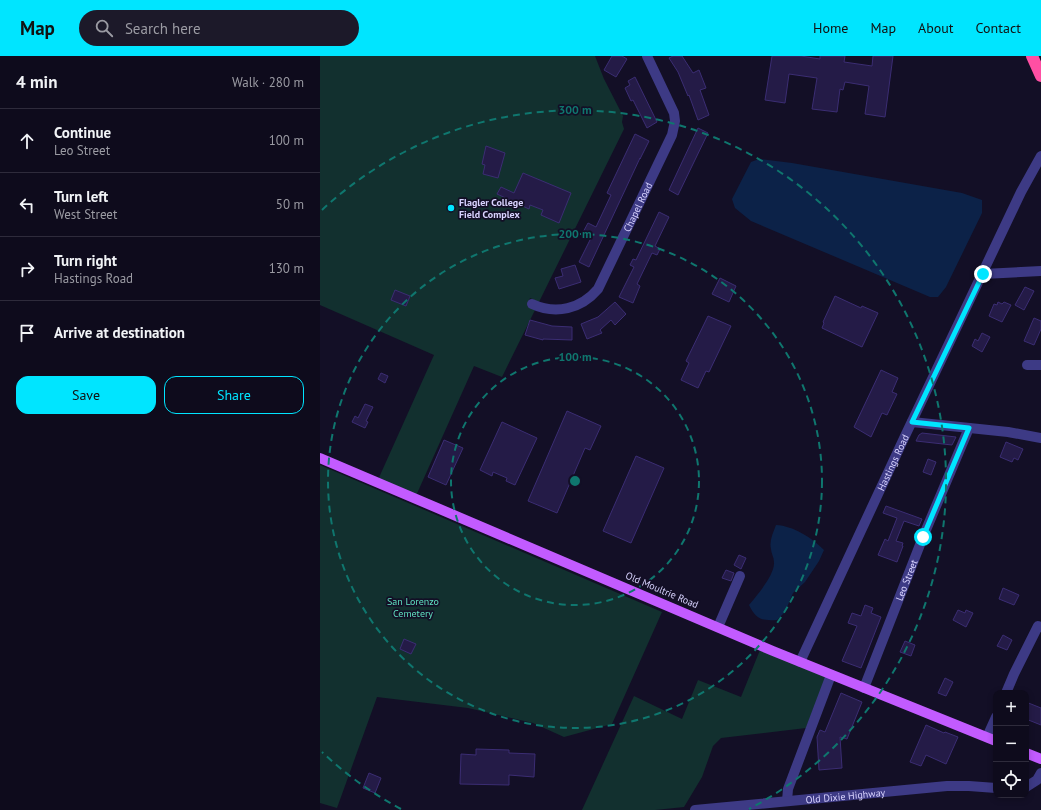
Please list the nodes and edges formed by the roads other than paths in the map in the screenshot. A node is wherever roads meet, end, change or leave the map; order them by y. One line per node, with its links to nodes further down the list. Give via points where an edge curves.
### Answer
1 (647, 56): 7 (street, Chapel Road, via 674,113 672,135 598,289 586,301 565,310 546,309)
2 (1032, 56): 3 (highway)
3 (1040, 72)
4 (1041, 156): 6 (street, Hastings Road, via 1021,192)
5 (1041, 271): 6 (street)
6 (983, 274): 10 (street, Hastings Road)
7 (532, 304)
8 (1027, 365): 9 (street)
9 (1041, 365)
10 (912, 422): 11 (street); 17 (street, Hastings Road)
11 (969, 428): 12 (street); 19 (street, Leo Street)
12 (1041, 438)
13 (320, 458): 16 (main road, Old Moultrie Road)
14 (740, 576): 16 (street)
15 (1040, 626): 20 (street)
16 (718, 627): 17 (main road, Old Moultrie Road)
17 (800, 662): 18 (main road, Old Moultrie Road)
18 (832, 675): 19 (main road, Old Moultrie Road); 28 (street, via 788,789)
19 (864, 688): 22 (main road, Old Moultrie Road)
20 (1007, 690)
21 (994, 726): 22 (street)
22 (992, 739)
23 (1029, 754): 24 (main road)
24 (1041, 759)
25 (1041, 773): 26 (street, via 1037,780)
26 (1029, 785)
27 (993, 788): 28 (street, Old Dixie Highway, via 947,786)
28 (787, 801): 29 (street, Old Dixie Highway)
29 (695, 810)

